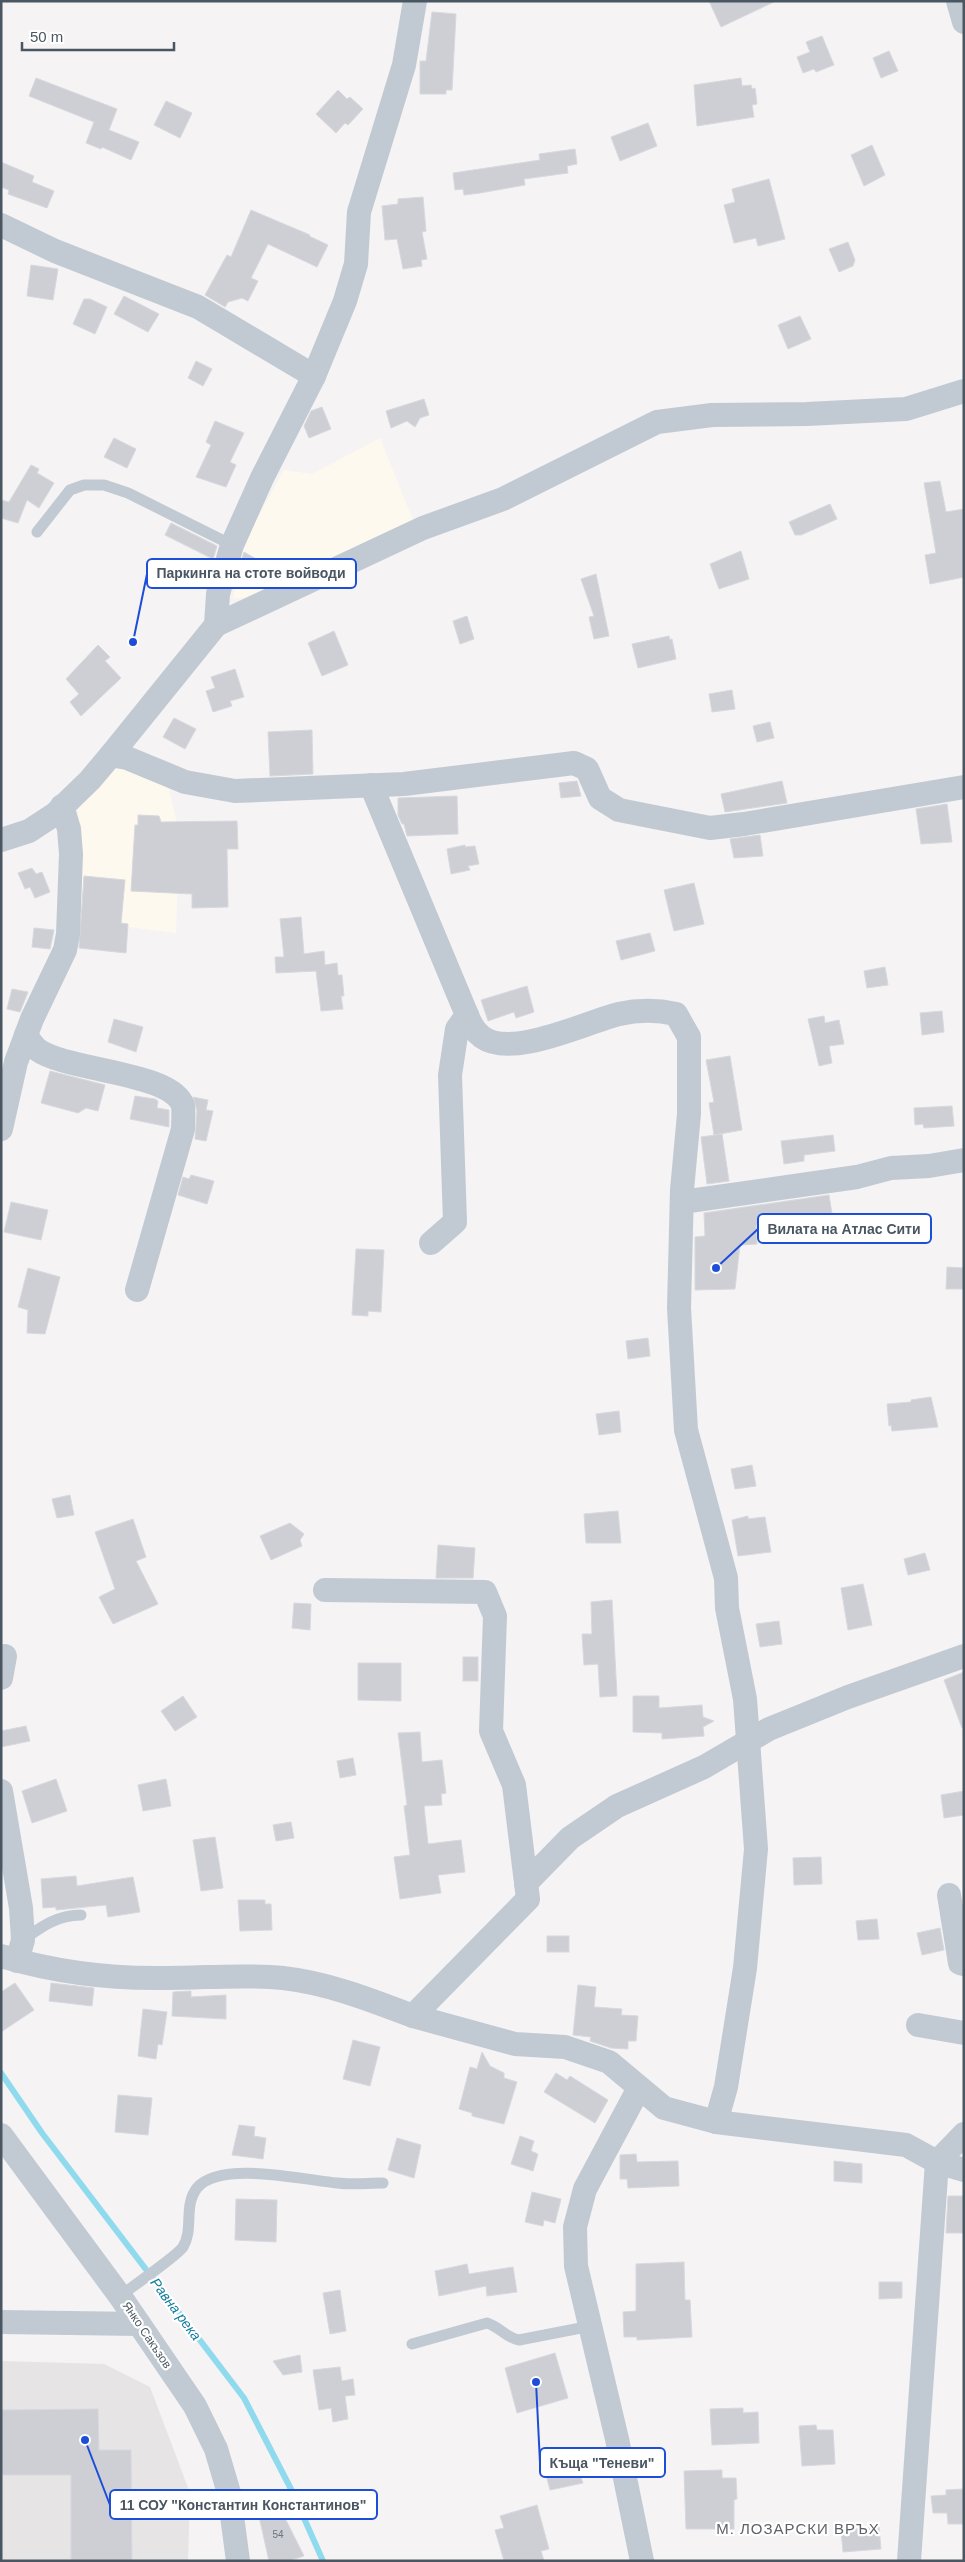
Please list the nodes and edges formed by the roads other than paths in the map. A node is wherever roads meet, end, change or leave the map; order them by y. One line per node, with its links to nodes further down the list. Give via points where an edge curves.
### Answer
1 (415, 1): 5 (street, via 404,65 359,212 356,264 345,301)
2 (958, 1): 3 (street)
3 (964, 22)
4 (1, 225): 5 (street, via 55,251 198,307)
5 (314, 376): 8 (street)
6 (964, 392): 9 (street, via 906,409 712,415 657,422 503,499 423,528)
7 (37, 532): 8 (lane, via 70,490 84,485 104,485 128,493)
8 (232, 545): 9 (street, via 218,594)
9 (216, 625): 10 (street)
10 (111, 755): 11 (street, via 127,758 185,782 235,791); 13 (street)
11 (371, 785): 12 (street, via 404,784 574,763 587,769 600,798 619,810 710,828); 15 (street)
12 (964, 787)
13 (62, 806): 14 (street, via 29,831); 16 (street, via 69,829 71,854 68,934 65,950)
14 (1, 840)
15 (467, 1015): 19 (street, via 482,1038 508,1043 564,1034 620,1014 660,1010 676,1014 689,1038 689,1114); 20 (street, via 457,1029 450,1075 455,1222)
16 (26, 1035): 17 (street, via 16,1062); 21 (street, via 37,1049 55,1059 156,1083 173,1092 183,1105 183,1129)
17 (1, 1129)
18 (964, 1160): 19 (street, via 891,1168 857,1177)
19 (682, 1202): 24 (street, via 679,1308 686,1430 726,1578 727,1608 745,1699)
20 (431, 1243)
21 (137, 1290)
22 (325, 1590): 26 (street, via 485,1592 495,1616 491,1731 514,1786)
23 (964, 1656): 24 (street, via 848,1697 769,1729)
24 (747, 1742): 26 (street, via 704,1767 617,1806 570,1838); 35 (street, via 756,1849 745,1968 726,2086)
25 (1, 1792): 29 (street, via 21,1908)
26 (526, 1883): 31 (street, via 528,1898)
27 (949, 1895): 30 (street, via 960,1963)
28 (80, 1915): 29 (lane, via 67,1915 46,1924)
29 (14, 1952): 31 (street, via 61,1971 107,1976 284,1978 348,1992)
30 (964, 1964)
31 (414, 2016): 34 (street, via 515,2044 565,2047 610,2062)
32 (918, 2025): 33 (street)
33 (964, 2033)
34 (639, 2088): 35 (street, via 664,2108); 44 (street, via 585,2190 575,2227 576,2266)
35 (716, 2122): 38 (street, via 906,2145)
36 (964, 2134): 38 (street)
37 (1, 2135): 41 (street, Янко Сакъзов)
38 (937, 2162): 39 (street); 48 (street)
39 (964, 2170)
40 (383, 2183): 41 (lane, via 340,2184 248,2174 227,2174 208,2179 197,2188 190,2202 183,2248)
41 (120, 2296): 43 (street, Янко Сакъзов)
42 (1, 2322): 43 (street)
43 (139, 2324): 46 (street, Янко Сакъзов, via 195,2406 216,2449 229,2493)
44 (590, 2326): 45 (lane, via 519,2340 509,2338 497,2326 487,2323); 47 (street)
45 (412, 2344)
46 (238, 2561)
47 (642, 2561)
48 (909, 2561)

